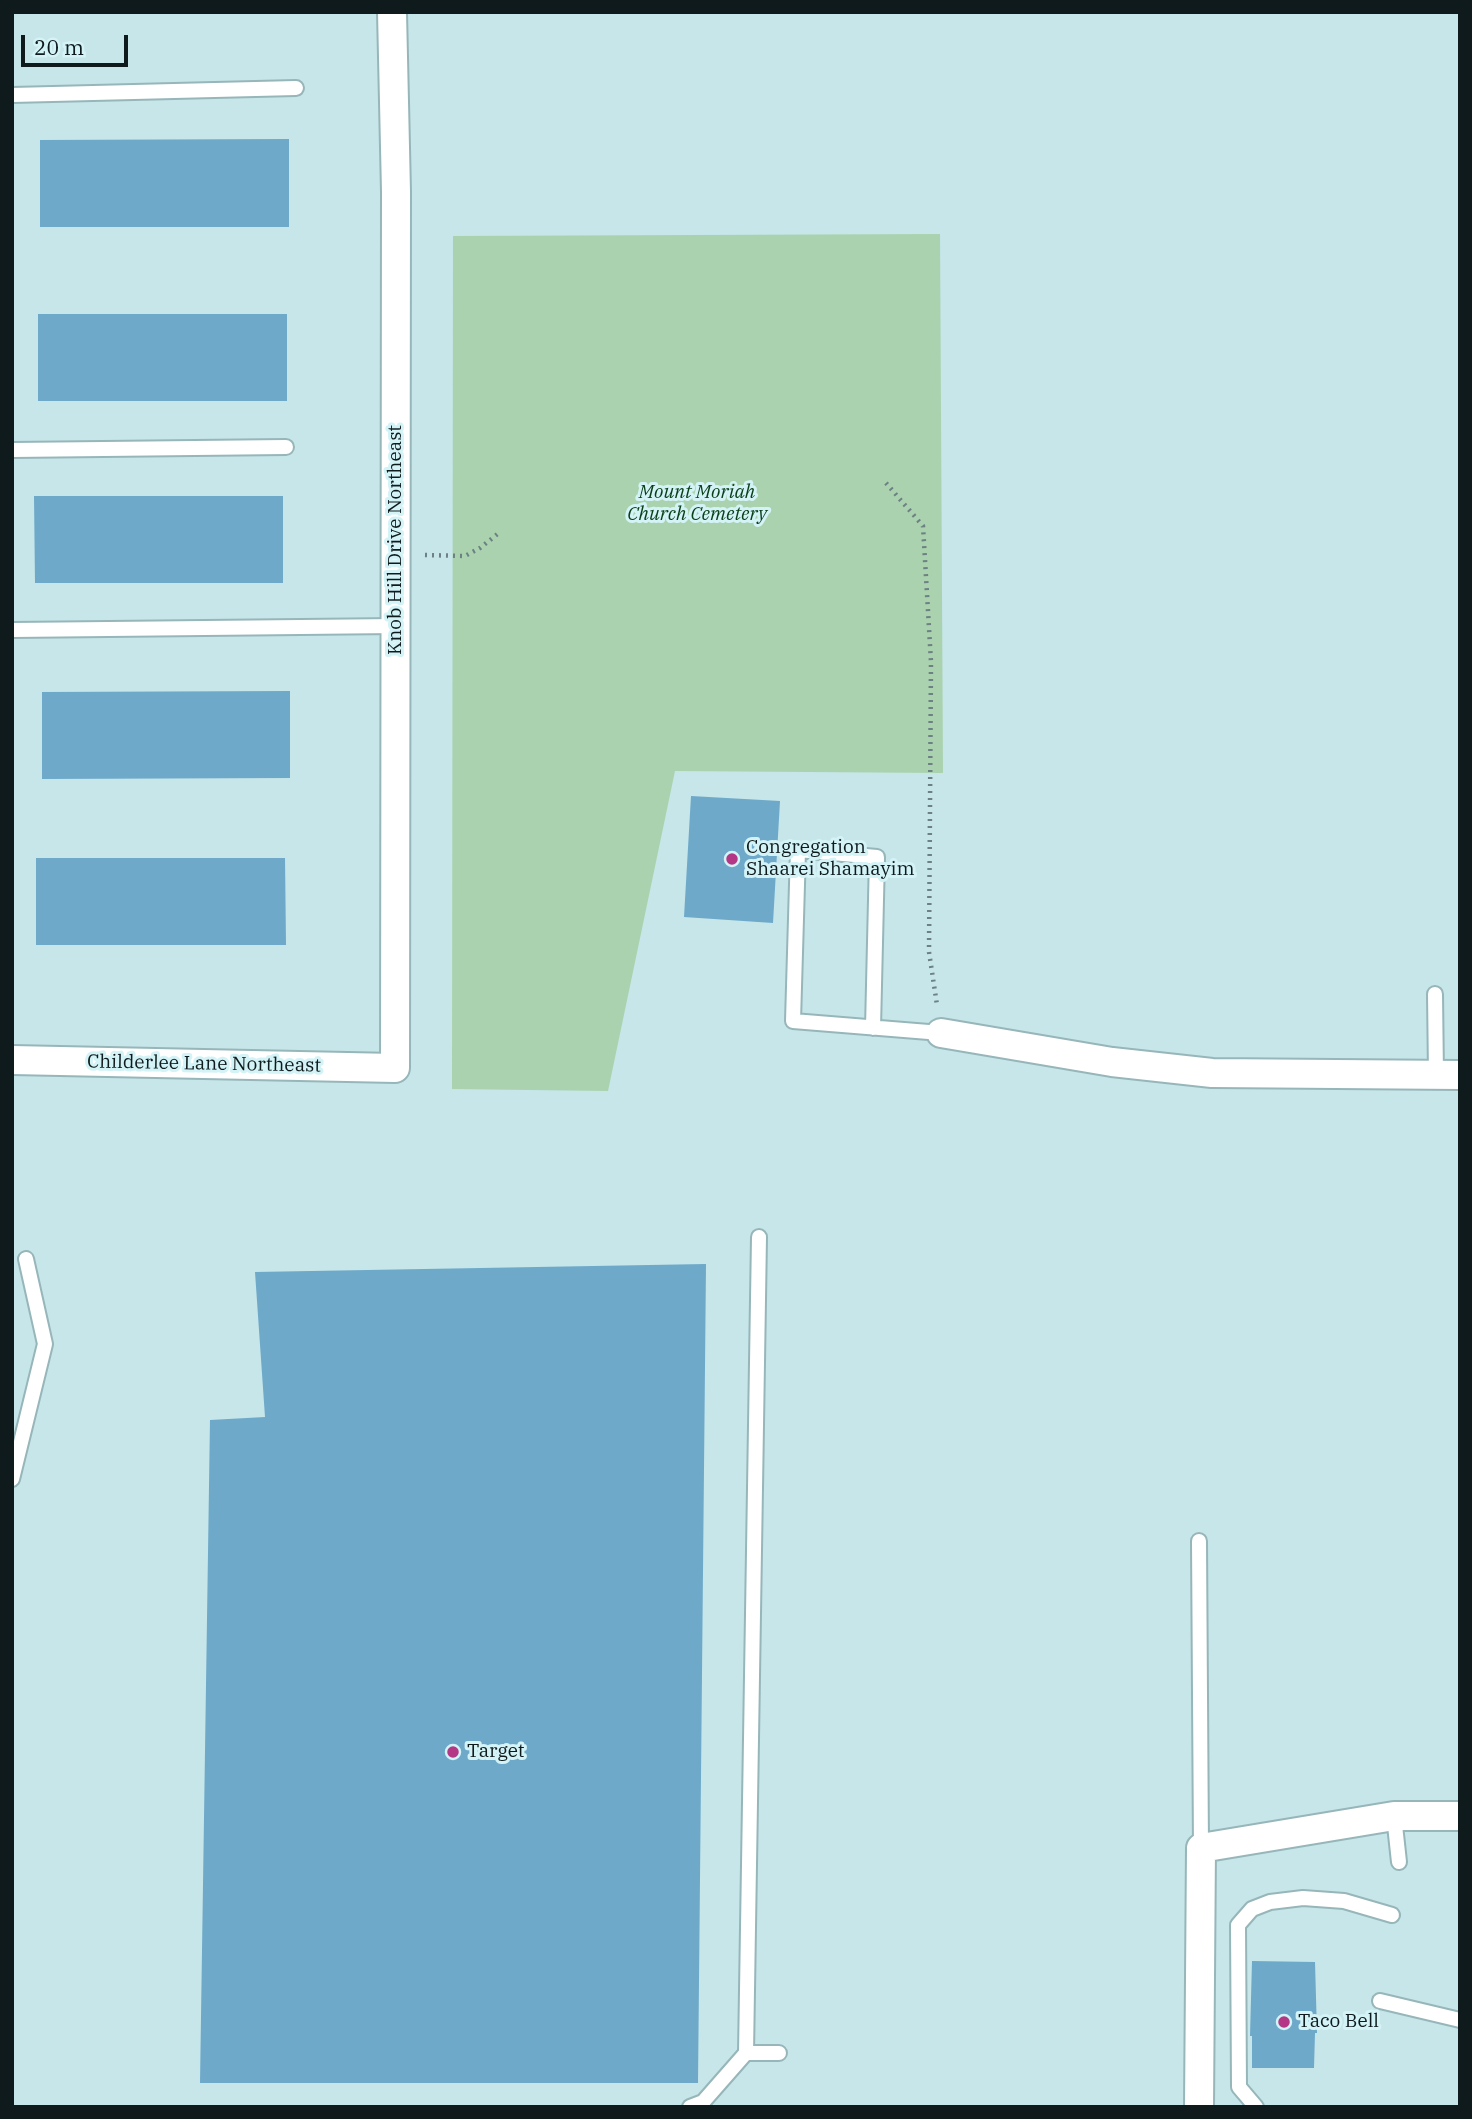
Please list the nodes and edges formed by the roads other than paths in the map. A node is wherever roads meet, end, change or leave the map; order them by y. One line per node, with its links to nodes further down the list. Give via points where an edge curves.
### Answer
1 (392, 12): 6 (street, Knob Hill Drive Northeast)
2 (296, 88): 3 (lane)
3 (12, 95)
4 (286, 447): 5 (lane)
5 (12, 450)
6 (397, 626): 7 (lane); 12 (street, Knob Hill Drive Northeast)
7 (12, 631)
8 (1435, 994): 13 (lane)
9 (873, 1028): 9 (lane, via 793,1021 798,850 877,858); 10 (lane)
10 (941, 1033): 13 (street, via 1112,1062 1212,1073)
11 (12, 1060): 12 (street, Childerlee Lane Northeast)
12 (395, 1068)
13 (1448, 1075)
14 (759, 1237): 25 (lane)
15 (26, 1259): 16 (lane, via 45,1345)
16 (12, 1479)
17 (1199, 1541): 20 (lane)
18 (1394, 1816): 19 (street); 20 (street); 21 (lane)
19 (1460, 1816)
20 (1200, 1848): 28 (street)
21 (1399, 1862)
22 (1392, 1915): 29 (lane, via 1344,1901 1303,1898 1252,1909 1238,1925 1239,2087)
23 (1380, 2001): 24 (lane)
24 (1460, 2020)
25 (746, 2053): 26 (lane); 27 (lane, via 704,2102)
26 (779, 2053)
27 (690, 2107)
28 (1199, 2107)
29 (1256, 2107)

